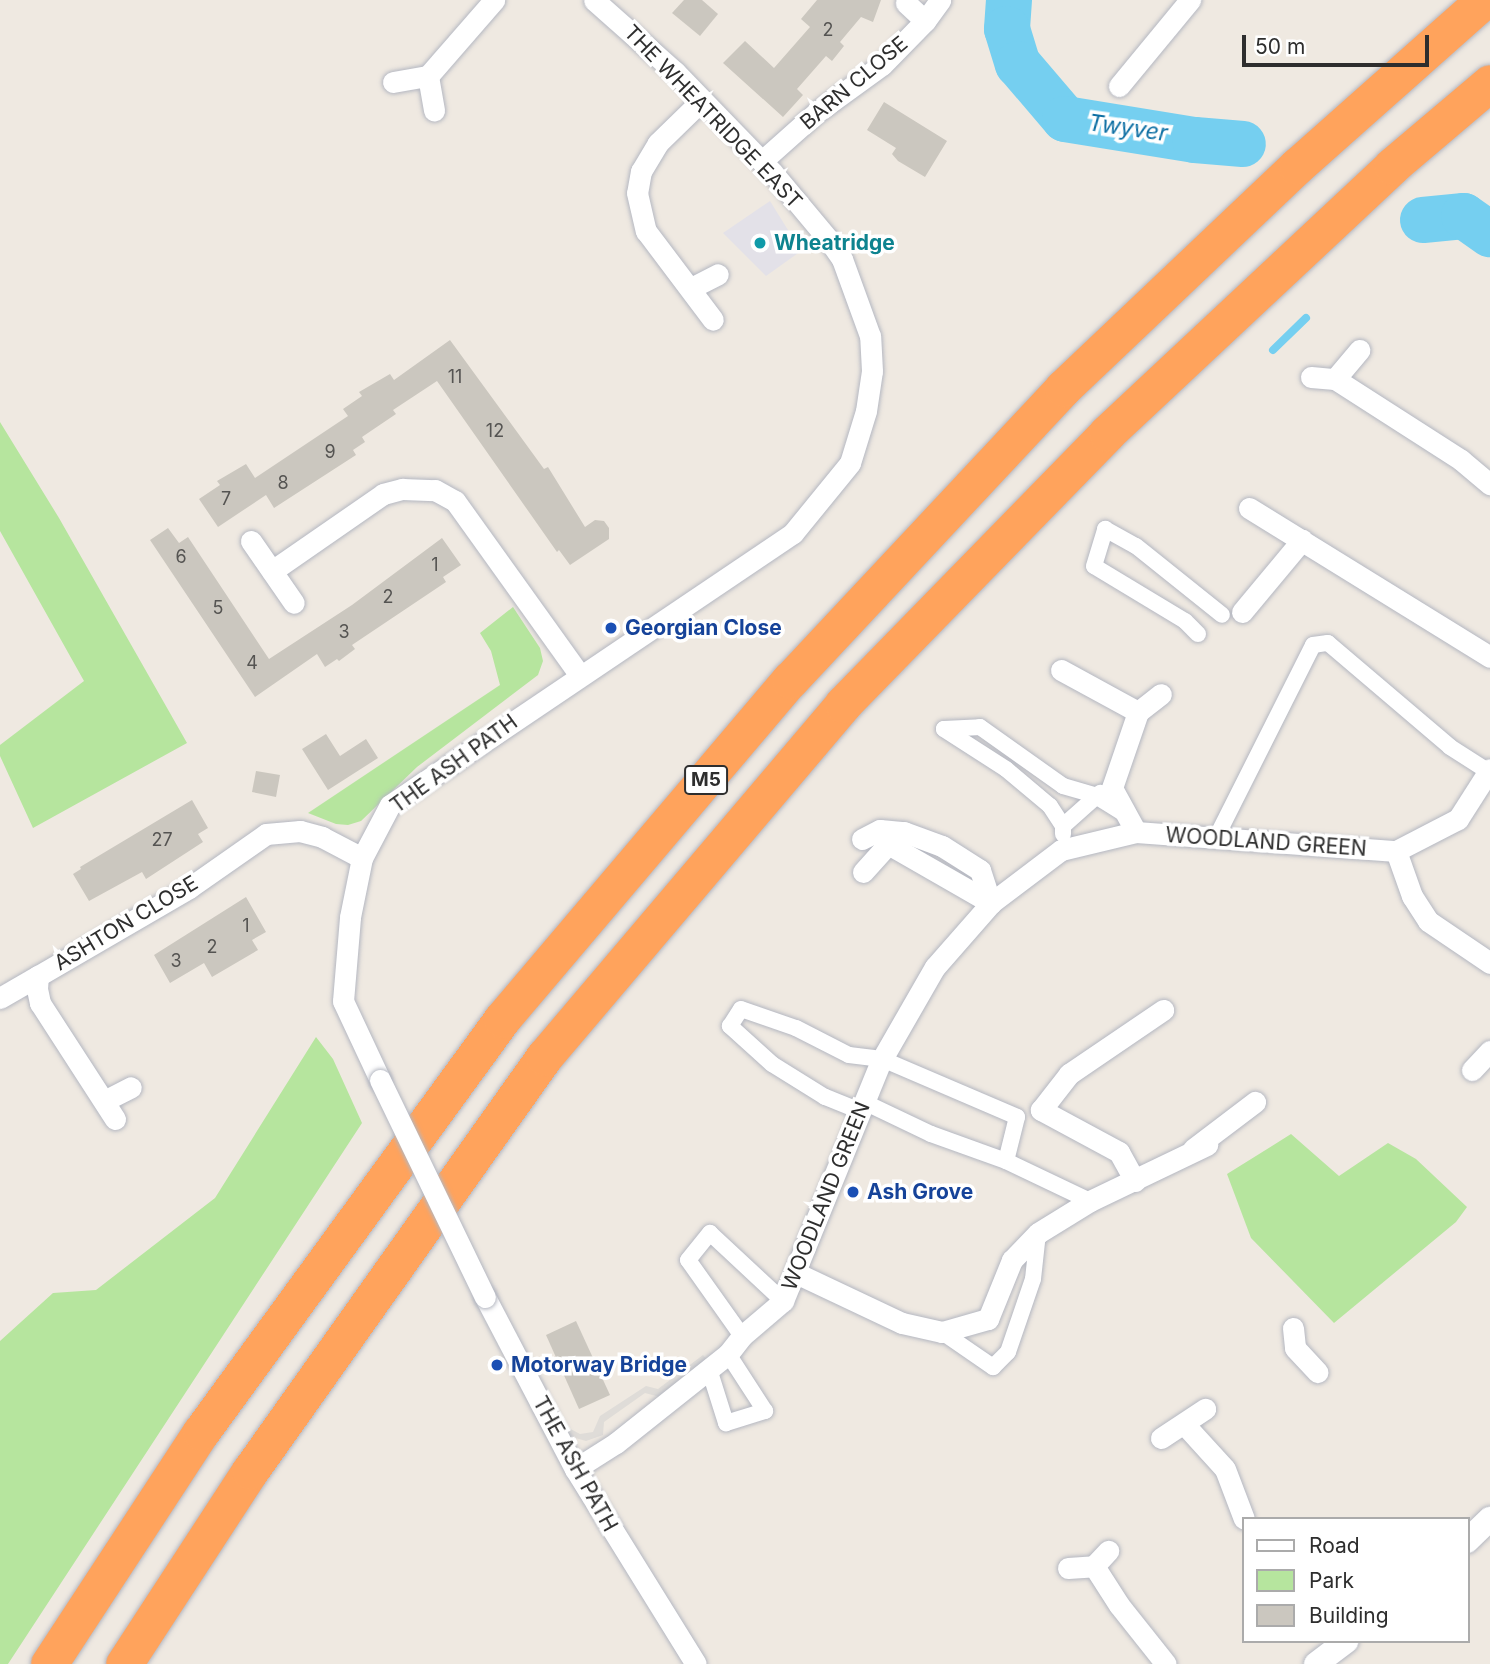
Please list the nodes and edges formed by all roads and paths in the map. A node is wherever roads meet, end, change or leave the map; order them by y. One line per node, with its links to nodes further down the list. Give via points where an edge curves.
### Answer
1 (494, 0): 8 (street)
2 (594, 0): 12 (street, THE WHEATRIDGE EAST)
3 (940, 0): 7 (street, BARN CLOSE)
4 (1190, 0): 11 (street)
5 (1484, 0): 79 (highway, M5, via 1297,166 1063,388 781,691 502,1019 201,1432)
6 (906, 3): 7 (street)
7 (925, 21): 14 (street, BARN CLOSE, via 882,65 817,112)
8 (428, 76): 9 (street); 13 (street)
9 (393, 82)
10 (1490, 83): 80 (highway, M5, via 1392,166 1107,433 843,704 544,1056 250,1471)
11 (1119, 86)
12 (702, 100): 14 (street, THE WHEATRIDGE EAST); 17 (street, via 658,143 641,171 637,193 646,231)
13 (434, 110)
14 (762, 161): 15 (street, THE WHEATRIDGE EAST)
15 (828, 239): 32 (street, THE ASH PATH, via 842,259 870,336 872,372 866,411 850,463 793,533)
16 (718, 274): 17 (street)
17 (691, 288): 18 (street)
18 (713, 320)
19 (1359, 350): 21 (street)
20 (1311, 377): 21 (street)
21 (1335, 379): 22 (street, via 1461,460)
22 (1490, 484)
23 (1249, 508): 24 (street)
24 (1302, 540): 28 (street); 30 (street)
25 (251, 541): 26 (street)
26 (272, 571): 27 (street); 32 (street, via 383,494 402,489 435,490 455,501)
27 (294, 603)
28 (1232, 614): 29 (street, via 1105,529 1094,566 1185,621)
29 (1198, 634)
30 (1490, 657)
31 (1061, 670): 34 (street)
32 (579, 674): 43 (street, THE ASH PATH, via 390,805)
33 (1161, 694): 34 (street)
34 (1139, 712): 36 (street)
35 (1489, 771): 39 (street, WOODLAND GREEN, via 1450,747 1328,643 1313,646); 42 (street, WOODLAND GREEN, via 1458,820)
36 (1103, 792): 37 (street); 38 (street); 38 (street, via 1063,786 979,727 944,729 1006,769 1050,806)
37 (1131, 823): 41 (street, WOODLAND GREEN); 42 (street, WOODLAND GREEN)
38 (1063, 826): 41 (street)
39 (1220, 830)
40 (863, 839): 45 (street, via 880,830 904,832 942,846 979,870)
41 (1061, 850): 45 (street, WOODLAND GREEN)
42 (1396, 851): 46 (street, WOODLAND GREEN, via 1412,896 1427,921)
43 (362, 858): 47 (street, ASHTON CLOSE, via 300,831 266,834 189,888); 73 (street, THE ASH PATH, bridge, via 350,917 343,1001 485,1297)
44 (863, 872): 45 (street, via 888,844)
45 (990, 903): 51 (street, WOODLAND GREEN, via 935,967)
46 (1490, 963)
47 (38, 976): 48 (street); 53 (street, ASHTON CLOSE, via 40,1003 109,1110)
48 (0, 998)
49 (1163, 1010): 59 (street, via 1069,1074 1041,1110 1119,1152)
50 (1490, 1051): 52 (street)
51 (882, 1059): 55 (street, WOODLAND GREEN); 55 (street, via 849,1055 796,1028 741,1009 730,1026 772,1063 825,1097); 58 (street, via 1017,1117)
52 (1472, 1070)
53 (131, 1087)
54 (1255, 1102): 57 (street)
55 (862, 1106): 58 (street); 62 (street, WOODLAND GREEN)
56 (1207, 1145): 57 (street)
57 (1183, 1156): 59 (street)
58 (1006, 1161): 60 (street)
59 (1135, 1181): 60 (street)
60 (1090, 1201): 61 (street)
61 (1038, 1233): 65 (street, via 1012,1260 988,1319); 65 (street, via 1032,1279 1008,1352 993,1367)
62 (796, 1273): 63 (street, WOODLAND GREEN); 65 (street, via 902,1324)
63 (783, 1301): 66 (street, WOODLAND GREEN); 66 (street, via 710,1233 688,1259)
64 (1293, 1328): 69 (street, via 1295,1348)
65 (942, 1332)
66 (742, 1336): 67 (street, WOODLAND GREEN)
67 (728, 1354): 68 (street, WOODLAND GREEN); 68 (street, via 765,1412 726,1423)
68 (709, 1369): 73 (street, WOODLAND GREEN, via 616,1443)
69 (1317, 1372)
70 (1205, 1409): 71 (street)
71 (1185, 1425): 72 (street); 74 (street, via 1225,1469)
72 (1161, 1438)
73 (575, 1469): 78 (street, THE ASH PATH)
74 (1243, 1517)
75 (1490, 1519): 76 (street)
76 (1469, 1539)
77 (1068, 1568): 81 (street, via 1101,1558 1119,1605)
78 (687, 1661)
79 (49, 1664)
80 (124, 1664)
81 (1166, 1664)

